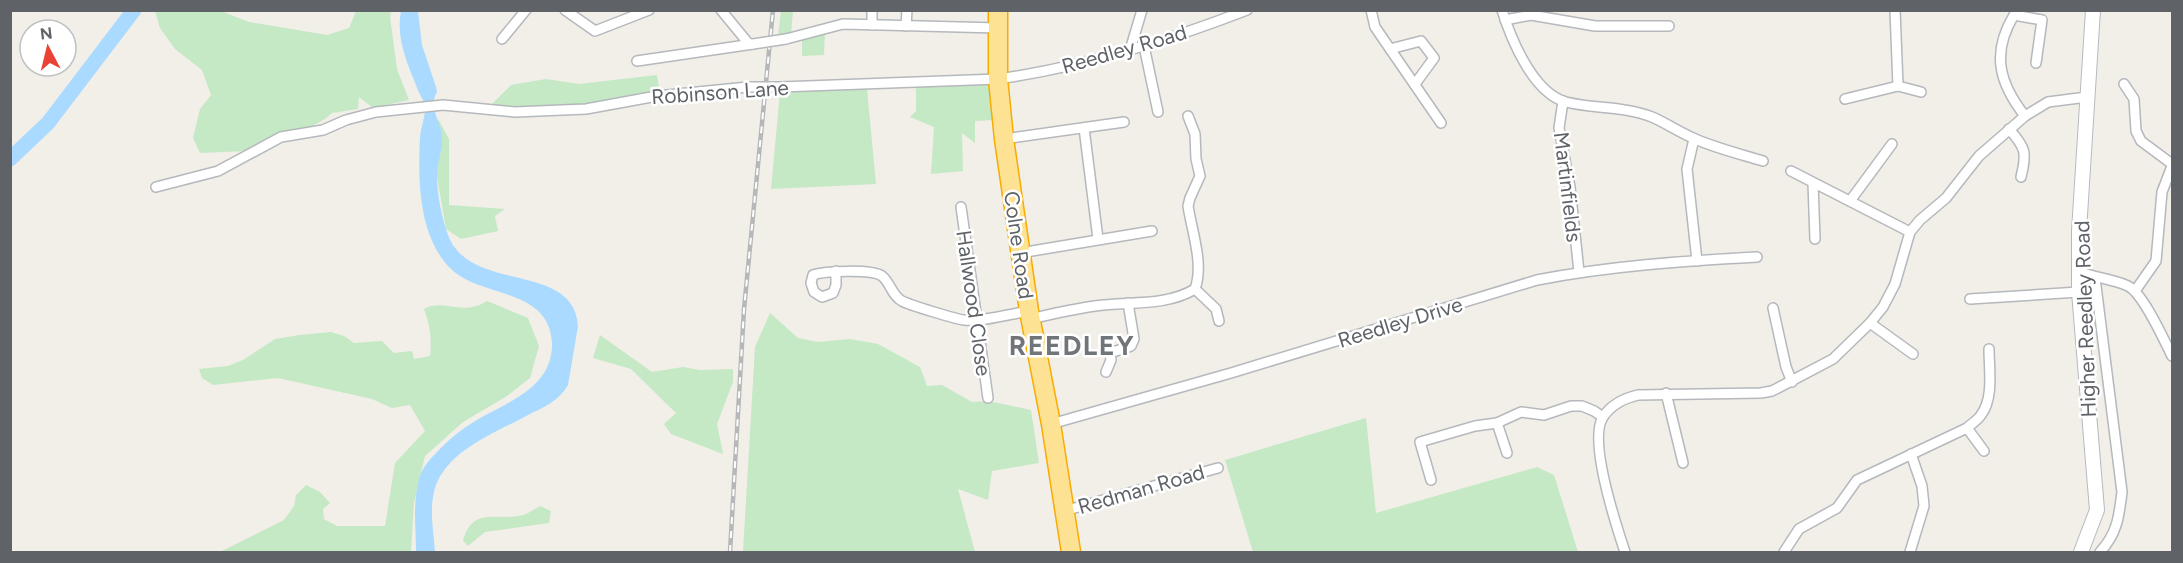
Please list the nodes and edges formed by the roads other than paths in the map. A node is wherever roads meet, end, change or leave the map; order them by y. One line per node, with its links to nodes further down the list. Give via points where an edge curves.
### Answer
1 (526, 10): 17 (street)
2 (565, 10): 3 (street, via 595,31)
3 (649, 10)
4 (721, 10): 18 (street)
5 (872, 10): 14 (street)
6 (907, 10): 15 (street)
7 (1142, 10): 21 (street)
8 (1247, 10): 19 (street, Reedley Road)
9 (1371, 10): 20 (street, via 1375,27)
10 (1894, 10): 27 (street)
11 (2093, 10): 29 (street, Higher Reedley Road)
12 (1503, 15): 16 (street, via 1531,15 1595,26); 31 (street, via 1533,77)
13 (998, 19): 15 (street); 24 (highway, Colne Road)
14 (872, 25): 15 (street); 18 (street, bridge, via 833,26)
15 (906, 26)
16 (1669, 26)
17 (502, 39)
18 (751, 44): 22 (street)
19 (1144, 46): 21 (street, Reedley Road); 32 (street)
20 (1390, 49): 25 (street); 25 (street, via 1421,41 1434,58)
21 (1130, 50): 24 (street, Reedley Road)
22 (637, 61)
23 (2036, 63): 34 (street, via 2042,20 2014,15 2005,29 2000,66 2011,99)
24 (998, 78): 39 (highway, Colne Road); 47 (street, Robinson Lane, bridge, via 748,87 657,96 586,109 515,112 442,105 376,112 322,130 281,137 218,171)
25 (1415, 84): 36 (street)
26 (2124, 84): 43 (street, via 2134,99 2136,130 2141,141)
27 (1898, 86): 28 (street); 30 (street)
28 (1921, 92)
29 (2087, 97): 34 (street, via 2048,102); 60 (street, Higher Reedley Road)
30 (1845, 99)
31 (1563, 101): 40 (street, via 1613,107 1651,117); 59 (street, Martinfields, via 1559,128)
32 (1158, 112)
33 (1188, 116): 62 (street, via 1200,168 1188,206 1199,271)
34 (2025, 116): 38 (street)
35 (1124, 122): 37 (street)
36 (1441, 123)
37 (1084, 128): 39 (street); 54 (street)
38 (2010, 129): 45 (street, via 2022,144 2025,158); 52 (street, via 1979,156 1946,198)
39 (1004, 139): 55 (highway, Colne Road)
40 (1694, 139): 42 (street); 57 (street, via 1687,169)
41 (1892, 144): 49 (street)
42 (1763, 161)
43 (2172, 165): 48 (street)
44 (1791, 171): 46 (street)
45 (2021, 177)
46 (1813, 183): 49 (street); 53 (street)
47 (156, 187)
48 (2169, 187): 63 (street, via 2162,192 2156,261)
49 (1850, 201): 52 (street)
50 (961, 207): 69 (street, Hallwood Close)
51 (1152, 231): 54 (street)
52 (1910, 232): 71 (street, via 1895,284)
53 (1815, 238)
54 (1098, 239): 55 (street)
55 (1020, 253): 68 (highway, Colne Road)
56 (1757, 257): 57 (street, Reedley Drive)
57 (1697, 261): 59 (street, Reedley Drive)
58 (836, 271): 69 (street, via 882,276 902,301 964,320)
59 (1579, 272): 81 (street, Reedley Drive, via 1537,280)
60 (2079, 272): 61 (street); 64 (street, Higher Reedley Road)
61 (2095, 278): 63 (street); 95 (street, Higher Reedley Road, via 2122,492 2111,540)
62 (1195, 289): 66 (street, via 1151,303); 70 (street, via 1216,309)
63 (2135, 291): 74 (street)
64 (2079, 292): 65 (street); 94 (street, Higher Reedley Road, via 2097,510)
65 (1970, 299)
66 (1128, 303): 68 (street); 75 (street, via 1134,339 1131,346 1110,353)
67 (1773, 308): 76 (street)
68 (1030, 315): 69 (street); 81 (highway, Colne Road)
69 (976, 319): 78 (street, Hallwood Close)
70 (1219, 321)
71 (1870, 323): 73 (street); 76 (street, via 1833,359)
72 (1989, 349): 82 (street, via 1987,405)
73 (1913, 354)
74 (2172, 356)
75 (1106, 372)
76 (1792, 381): 77 (street, via 1761,393)
77 (1666, 393): 79 (street, via 1625,398); 86 (street)
78 (988, 398)
79 (1603, 417): 80 (street, via 1588,408 1571,406 1544,415 1521,412); 91 (street, via 1598,444)
80 (1497, 423): 84 (street); 88 (street, via 1420,442)
81 (1051, 424): 89 (highway, Colne Road)
82 (1967, 428): 83 (street); 85 (street)
83 (1984, 451)
84 (1507, 453)
85 (1911, 454): 92 (street, via 1857,480 1837,508 1799,529); 93 (street, via 1924,506)
86 (1683, 463)
87 (1218, 468): 89 (street, Redman Road)
88 (1431, 480)
89 (1064, 511): 90 (highway, Colne Road)
90 (1071, 552)
91 (1625, 552)
92 (1784, 552)
93 (1910, 552)
94 (2081, 552)
95 (2100, 552)

